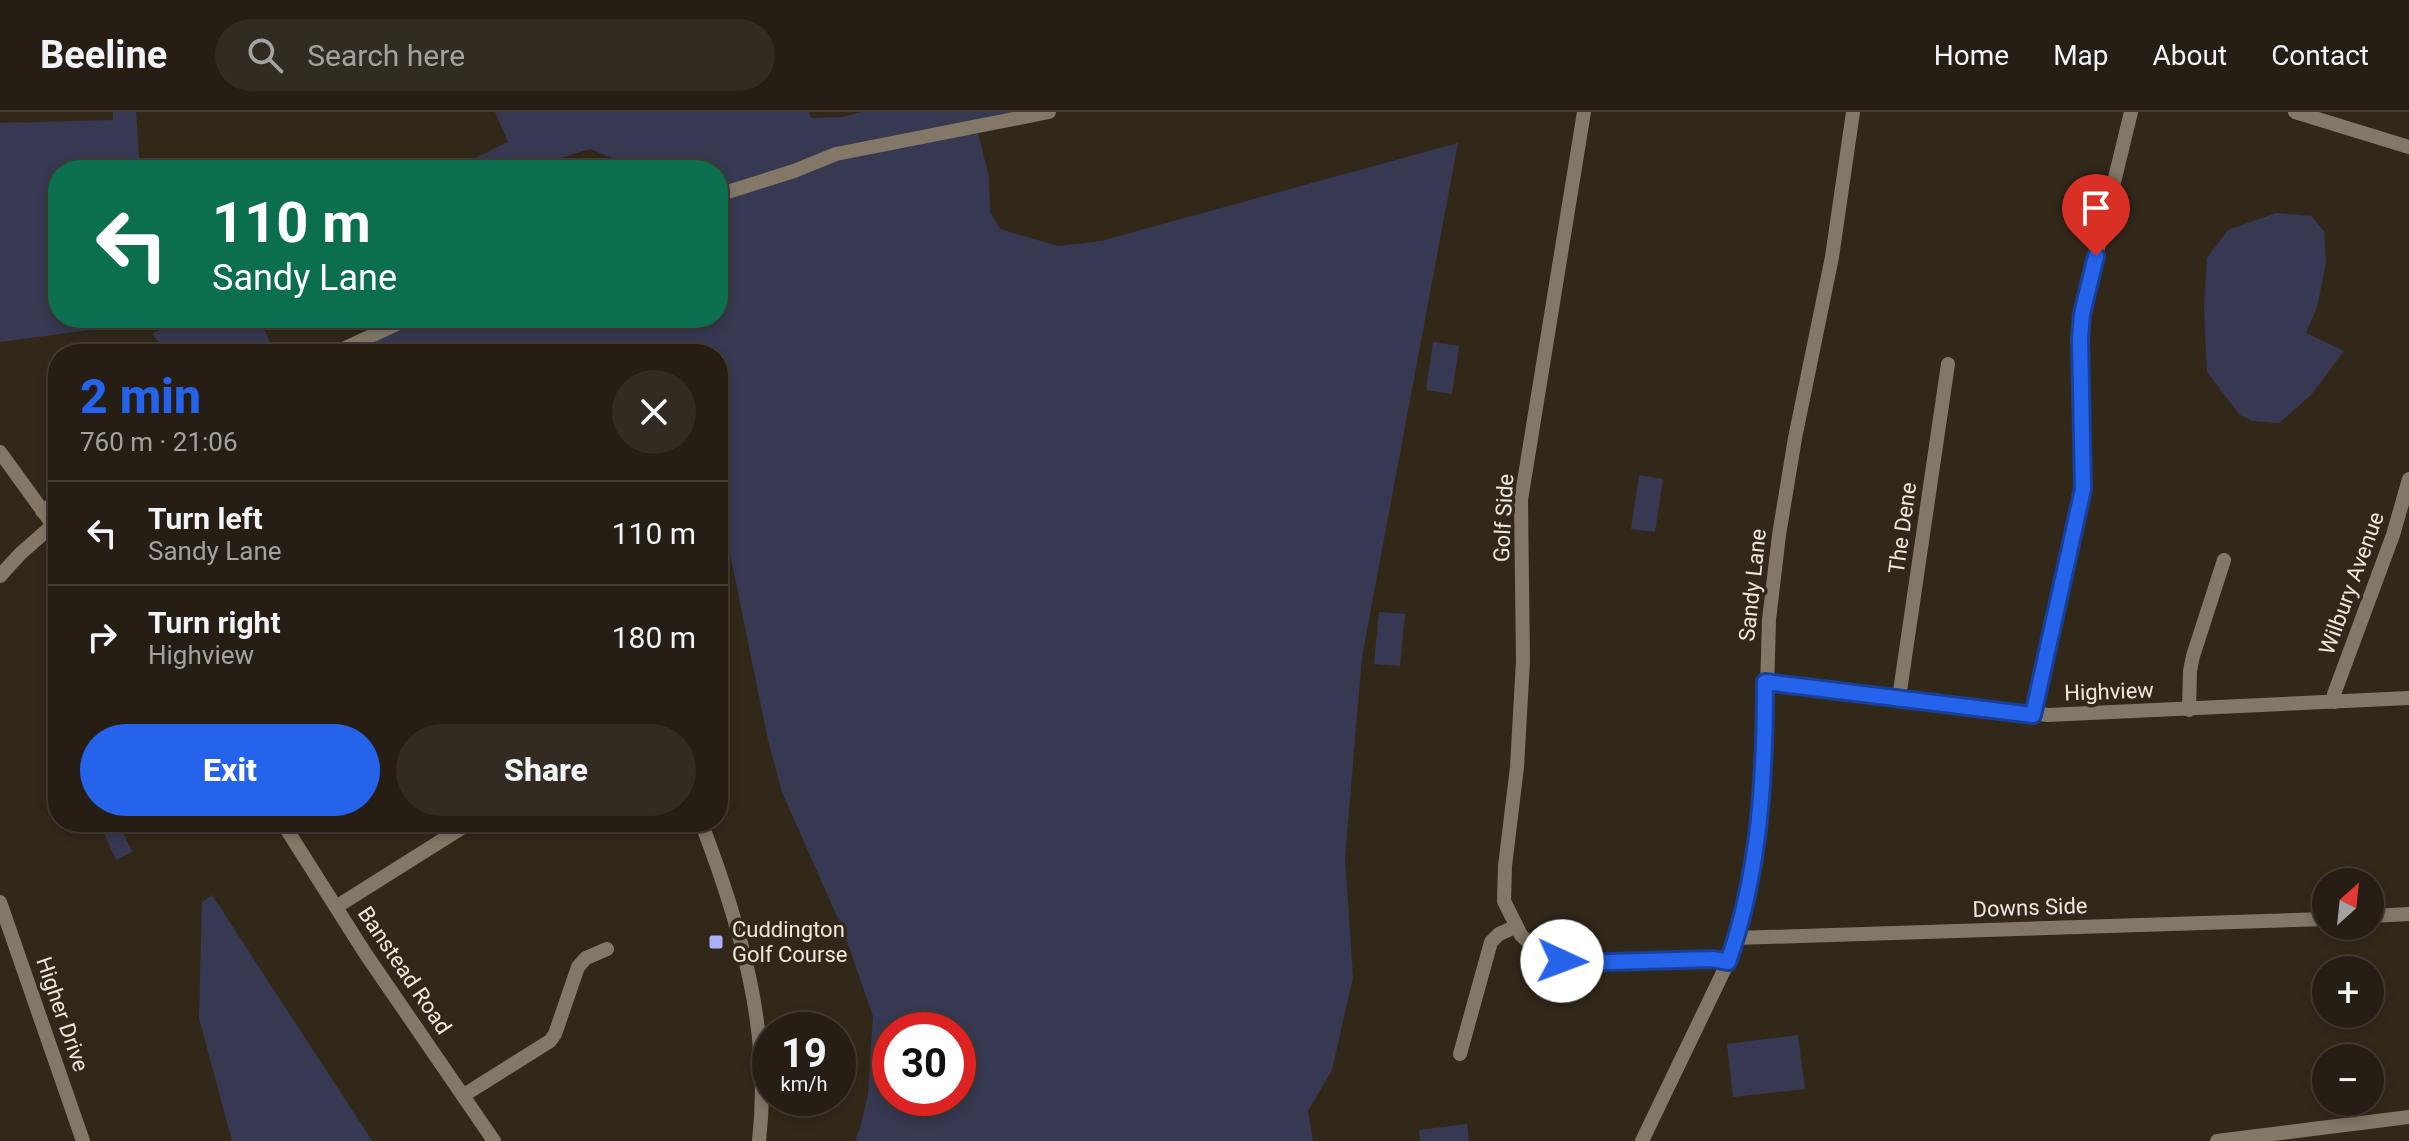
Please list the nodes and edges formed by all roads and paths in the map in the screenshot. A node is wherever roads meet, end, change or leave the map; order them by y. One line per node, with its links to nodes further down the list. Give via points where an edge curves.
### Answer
1 (1049, 112): 7 (street, via 836,154)
2 (1584, 112): 33 (street, Golf Side, via 1521,500 1523,661 1504,901)
3 (1853, 112): 19 (street, Sandy Lane, via 1832,257 1789,471)
4 (2131, 112): 24 (street, via 2082,314 2083,489)
5 (2295, 112): 6 (street)
6 (2409, 147)
7 (728, 192)
8 (388, 328): 9 (street)
9 (354, 344)
10 (1948, 364): 20 (street, The Dene)
11 (0, 452): 14 (street)
12 (2409, 479): 22 (street, Wilbury Avenue)
13 (48, 507): 14 (street)
14 (42, 511): 15 (street)
15 (48, 519)
16 (48, 534): 18 (street)
17 (2224, 560): 23 (street, via 2193,656)
18 (0, 576)
19 (1765, 682): 20 (street, Highview); 34 (street, Sandy Lane, via 1761,810)
20 (1899, 698): 24 (street, Highview)
21 (2409, 698): 22 (street, Highview)
22 (2335, 702): 23 (street, Highview)
23 (2189, 710): 24 (street, Highview)
24 (2033, 715)
25 (288, 832): 29 (street, Banstead Road)
26 (455, 832): 29 (street)
27 (704, 832): 42 (street, via 755,1000 763,1076)
28 (0, 902): 40 (street, Higher Drive)
29 (336, 907): 38 (street, Banstead Road)
30 (2409, 914): 31 (street)
31 (2384, 915)
32 (2312, 919): 34 (street, Downs Side)
33 (1515, 927): 36 (street, via 1542,953 1562,961); 37 (street, via 1491,942)
34 (1736, 938): 36 (street, Sandy Lane)
35 (607, 949): 38 (street, via 578,967 550,1041)
36 (1728, 962): 43 (street, Sandy Lane)
37 (1460, 1054)
38 (464, 1095): 41 (street, Banstead Road)
39 (2409, 1117): 44 (street)
40 (83, 1141)
41 (494, 1141)
42 (759, 1141)
43 (1642, 1141)
44 (2217, 1141)

